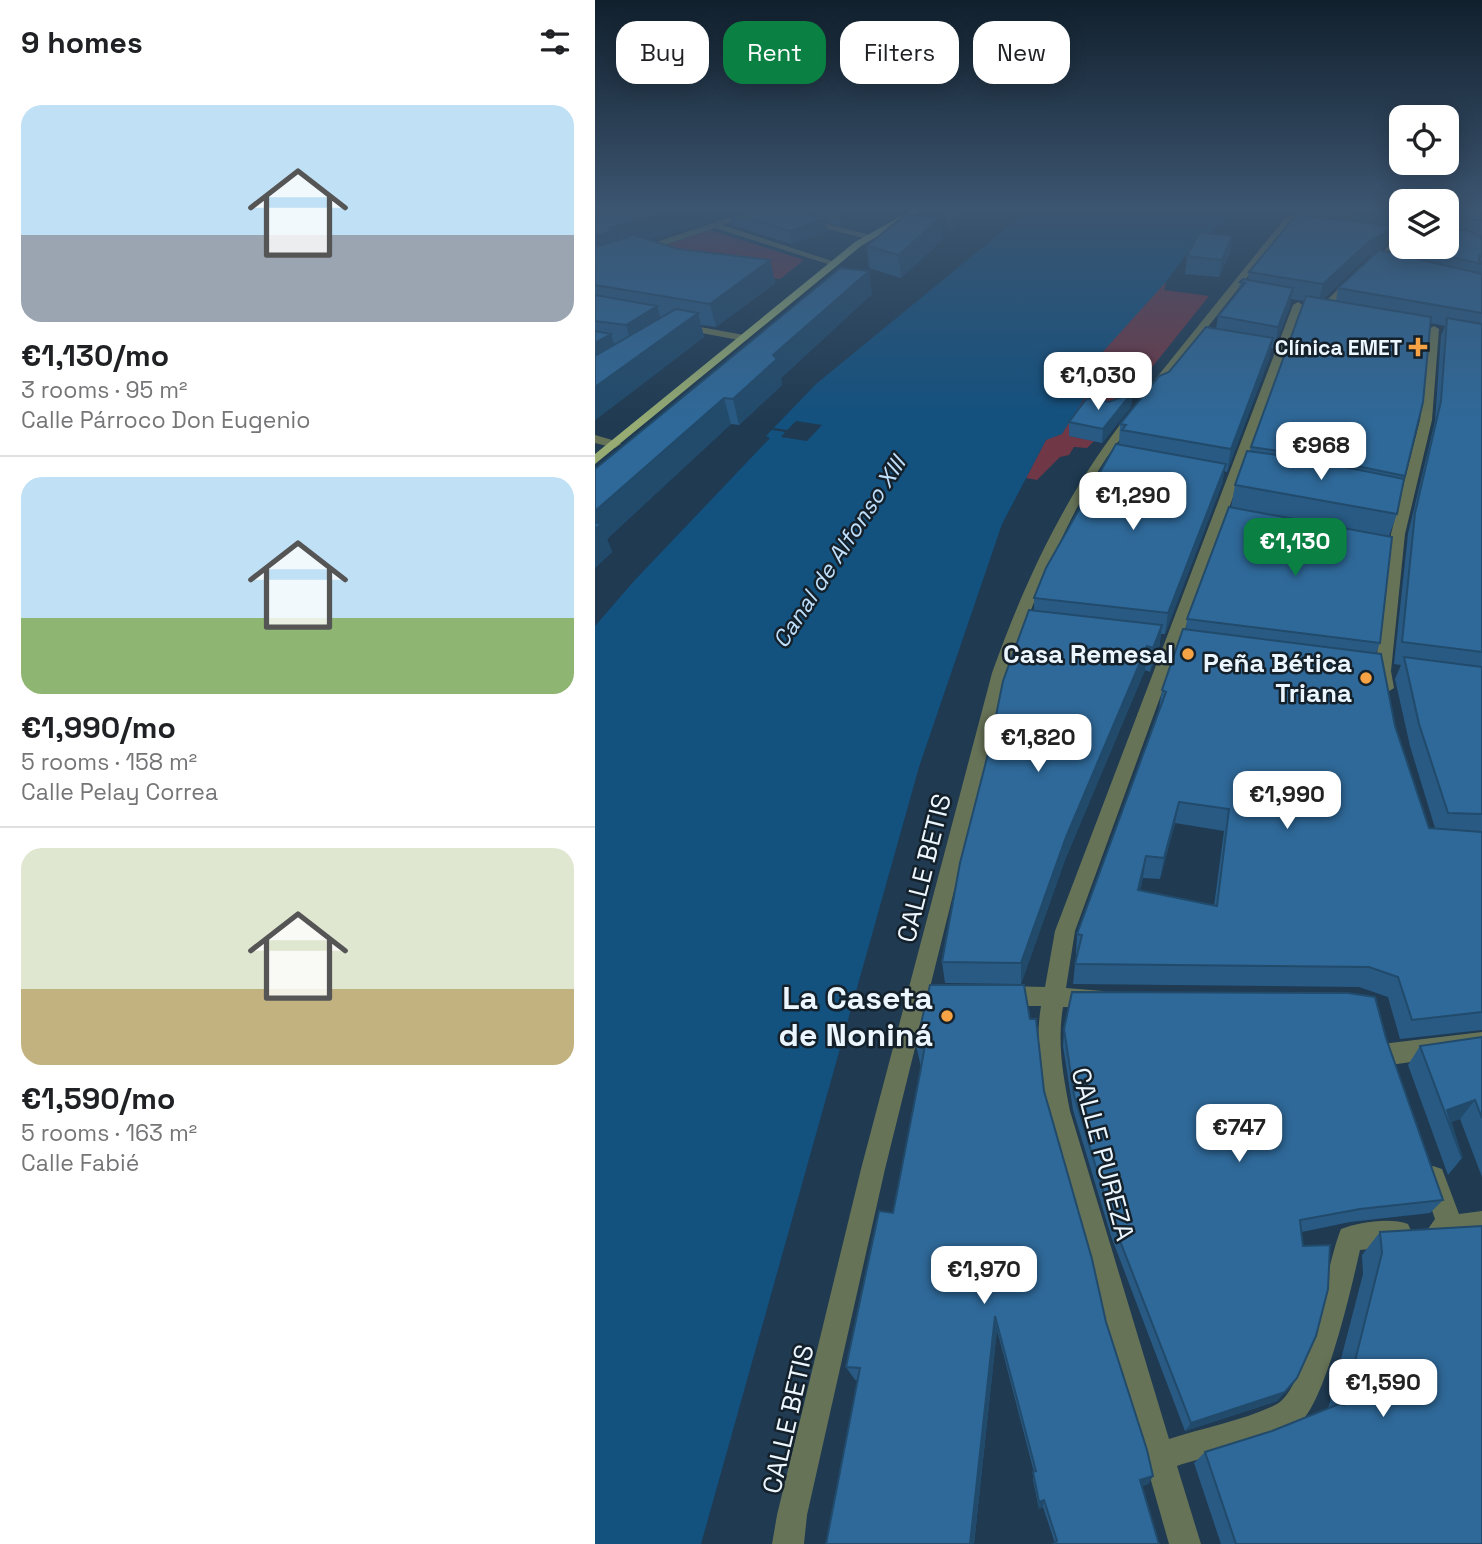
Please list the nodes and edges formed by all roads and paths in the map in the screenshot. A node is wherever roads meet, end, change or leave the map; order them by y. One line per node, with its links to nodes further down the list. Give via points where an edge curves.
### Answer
1 (815, 279): 6 (main road)
2 (1247, 279): 21 (street, CALLE BETIS, via 1108,456 1056,532 989,710 926,996 873,1169)
3 (1355, 279): 12 (street, CALLE PUREZA, via 1327,309 1292,304 1271,354 1224,517 1172,642 1065,931)
4 (673, 328): 6 (street)
5 (1433, 329): 10 (street, via 1426,420 1391,549 1384,670)
6 (744, 338): 8 (main road)
7 (595, 439): 8 (street)
8 (615, 444): 9 (main road)
9 (595, 460)
10 (1390, 709)
11 (986, 996): 12 (street)
12 (1052, 996): 13 (street); 20 (street, CALLE PUREZA, via 1049,1049 1058,1111)
13 (1118, 999)
14 (1383, 1030): 16 (street)
15 (1482, 1042): 16 (street)
16 (1389, 1054): 17 (street)
17 (1398, 1079)
18 (1425, 1153): 19 (street)
19 (1473, 1229): 20 (street, via 1350,1238 1327,1333 1298,1405 1287,1415)
20 (1159, 1457): 22 (street, CALLE PUREZA)
21 (788, 1544)
22 (1185, 1544)

